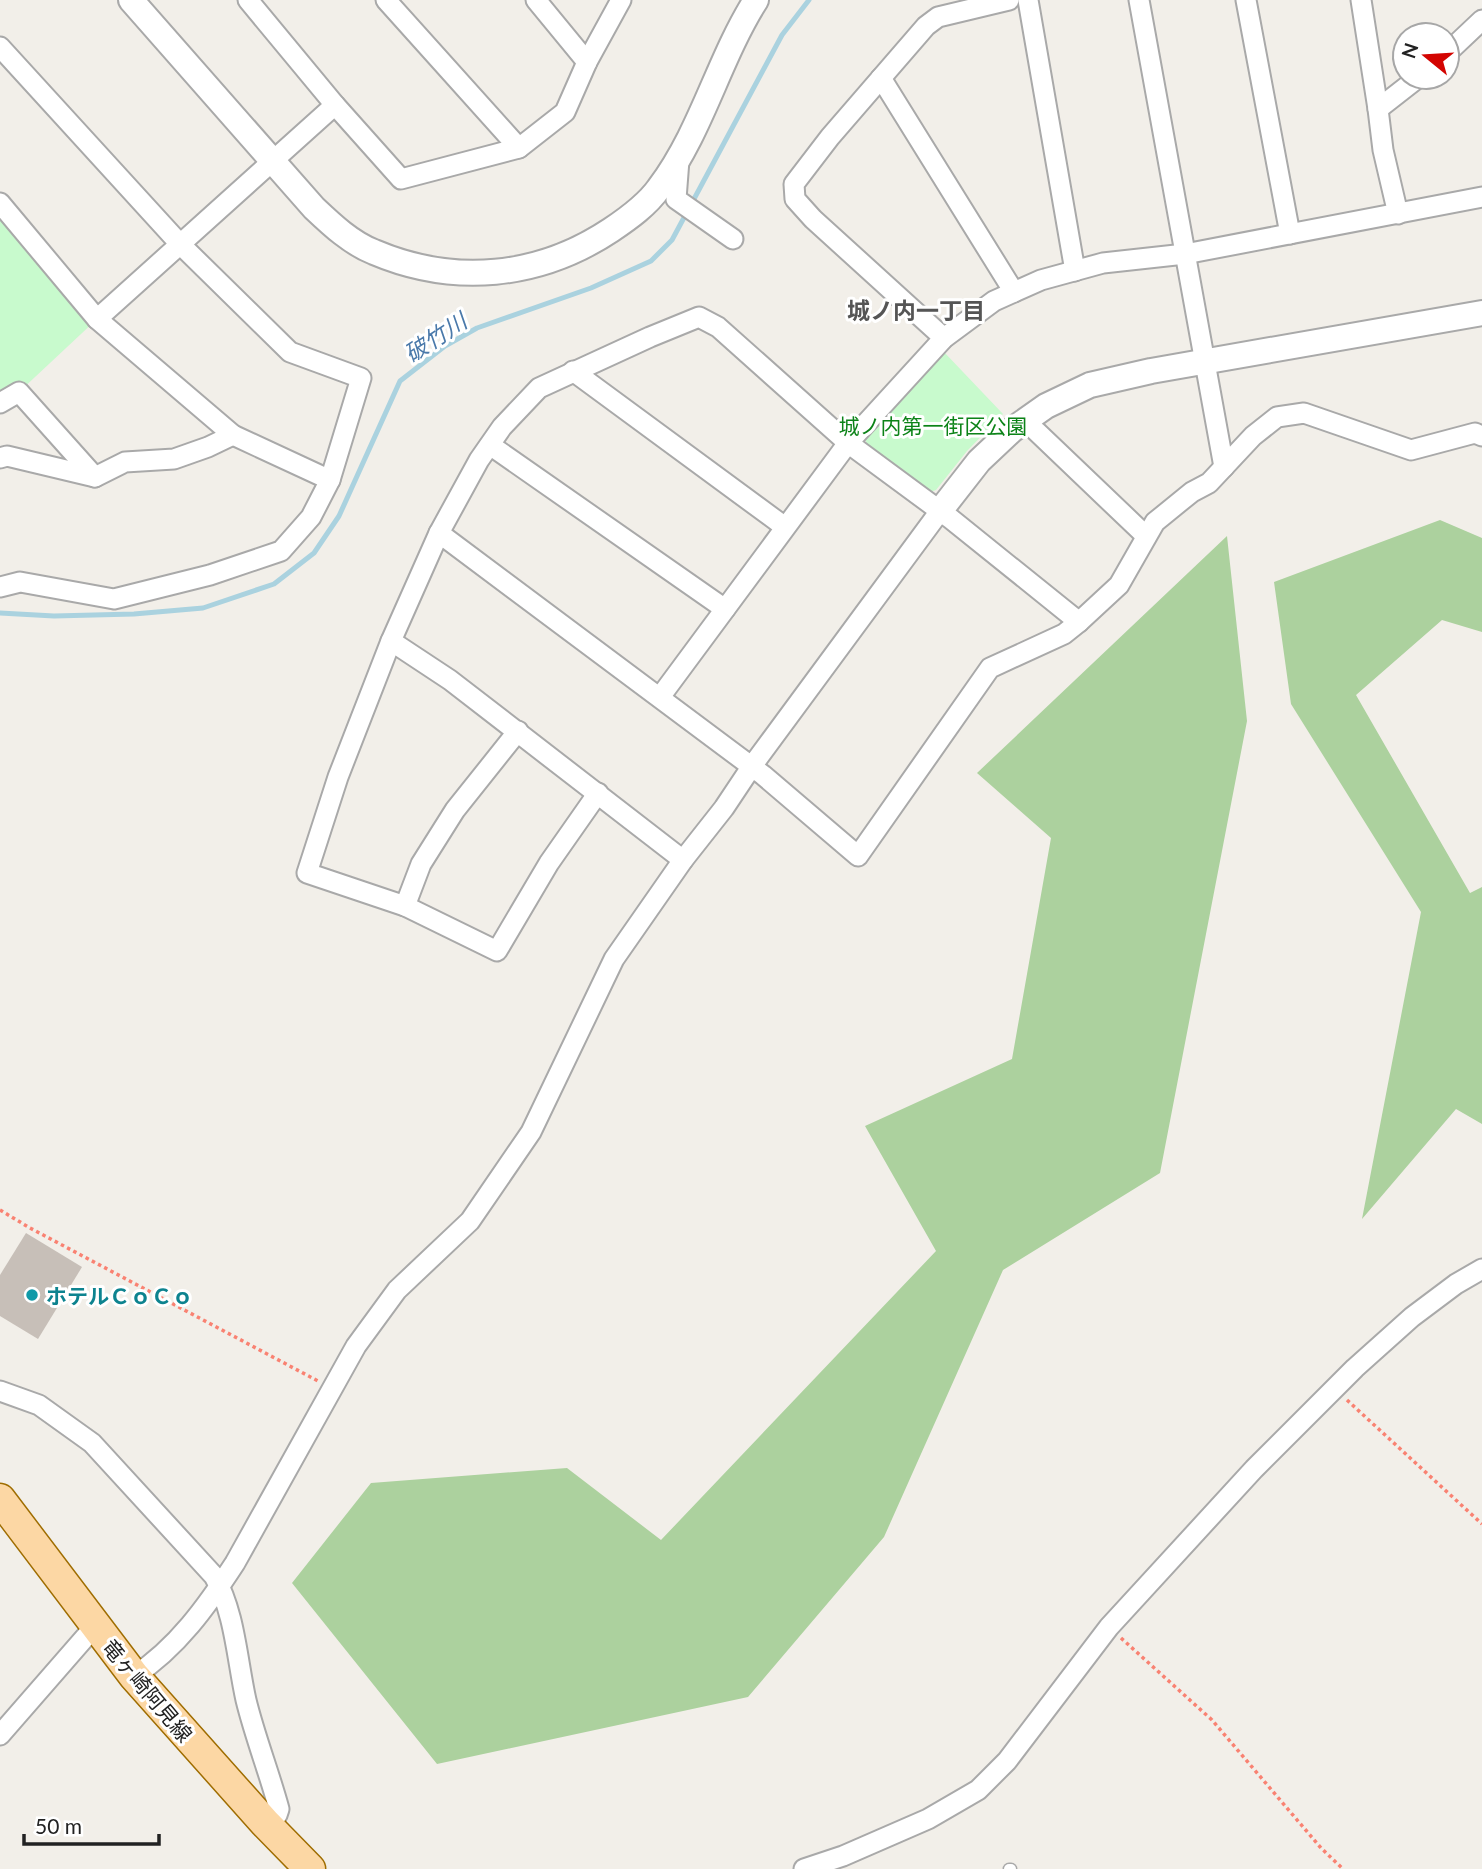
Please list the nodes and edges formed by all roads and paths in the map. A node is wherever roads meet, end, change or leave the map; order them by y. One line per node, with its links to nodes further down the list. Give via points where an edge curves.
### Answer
1 (131, 0): 21 (street)
2 (248, 0): 18 (street)
3 (386, 0): 20 (street)
4 (536, 0): 15 (street)
5 (621, 0): 15 (street)
6 (757, 0): 22 (street, via 735,35)
7 (1009, 0): 16 (street, via 938,17)
8 (1028, 0): 30 (street)
9 (1139, 0): 29 (street)
10 (1246, 0): 26 (street)
11 (1361, 0): 19 (street)
12 (1482, 20): 13 (street)
13 (1461, 40)
14 (0, 47): 28 (street)
15 (587, 62): 20 (street, via 565,112)
16 (881, 78): 31 (street); 34 (street, via 794,184 795,199)
17 (1402, 91): 19 (street)
18 (335, 105): 20 (street, via 401,179); 21 (street)
19 (1378, 110): 25 (street)
20 (519, 148)
21 (273, 160): 22 (street, via 314,208 372,252 439,271 481,274 564,257 596,240 657,191); 28 (street)
22 (679, 160): 27 (street, via 676,199)
23 (1482, 197): 25 (street)
24 (0, 203): 33 (street)
25 (1398, 214): 26 (street)
26 (1290, 234): 29 (street)
27 (733, 239)
28 (180, 244): 33 (street); 46 (street, via 290,352 361,378)
29 (1185, 254): 30 (street, via 1103,263); 35 (street)
30 (1075, 271): 31 (street)
31 (1014, 292): 34 (street, via 994,300)
32 (1482, 313): 35 (street)
33 (97, 319): 40 (street)
34 (944, 338): 41 (street)
35 (1205, 362): 38 (street, via 1102,381); 44 (street)
36 (573, 371): 41 (street, via 699,317 718,327); 42 (street, via 540,388); 48 (street)
37 (0, 403): 45 (street, via 19,393)
38 (1026, 419): 47 (street, via 979,461); 50 (street)
39 (1480, 434): 44 (street, via 1411,450 1321,417 1291,413 1253,436)
40 (233, 435): 45 (street, via 174,459 125,461); 46 (street)
41 (848, 443): 47 (street); 48 (street)
42 (490, 445): 49 (street); 52 (street)
43 (0, 458): 45 (street)
44 (1224, 467): 50 (street, via 1155,523)
45 (95, 477)
46 (330, 480): 51 (street, via 311,517 281,551 210,575 114,599 20,582)
47 (940, 511): 53 (street); 57 (street)
48 (785, 527): 52 (street)
49 (439, 533): 54 (street); 55 (street)
50 (1146, 536): 53 (street, via 1119,585)
51 (0, 587)
52 (725, 609): 55 (street)
53 (1079, 622): 57 (street, via 1064,635 990,668 858,856)
54 (391, 641): 56 (street); 60 (street, via 338,777 307,873)
55 (660, 697): 57 (street)
56 (518, 731): 58 (street); 60 (street, via 455,810 421,864)
57 (752, 766): 59 (street)
58 (598, 793): 59 (street); 60 (street, via 549,863 497,951)
59 (683, 860): 64 (street, via 614,959 531,1132 470,1221 397,1290 356,1346)
60 (405, 906)
61 (0, 1210): 64 (path)
62 (1482, 1269): 63 (street, via 1412,1317)
63 (1336, 1388): 67 (path); 70 (street, via 1254,1469)
64 (332, 1389): 68 (street)
65 (0, 1391): 68 (street, via 39,1405 92,1443)
66 (0, 1499): 69 (main road, 竜ヶ崎阿見線)
67 (1482, 1524)
68 (220, 1586): 71 (street, via 175,1644); 73 (street, via 247,1703 279,1809)
69 (95, 1626): 71 (main road, 竜ヶ崎阿見線); 72 (street)
70 (1109, 1627): 75 (street, via 1007,1761 978,1790 928,1819); 76 (path, via 1212,1720)
71 (134, 1676): 73 (main road, 竜ヶ崎阿見線)
72 (0, 1735)
73 (265, 1824): 74 (main road, 竜ヶ崎阿見線)
74 (310, 1869)
75 (804, 1869)
76 (1343, 1869)

